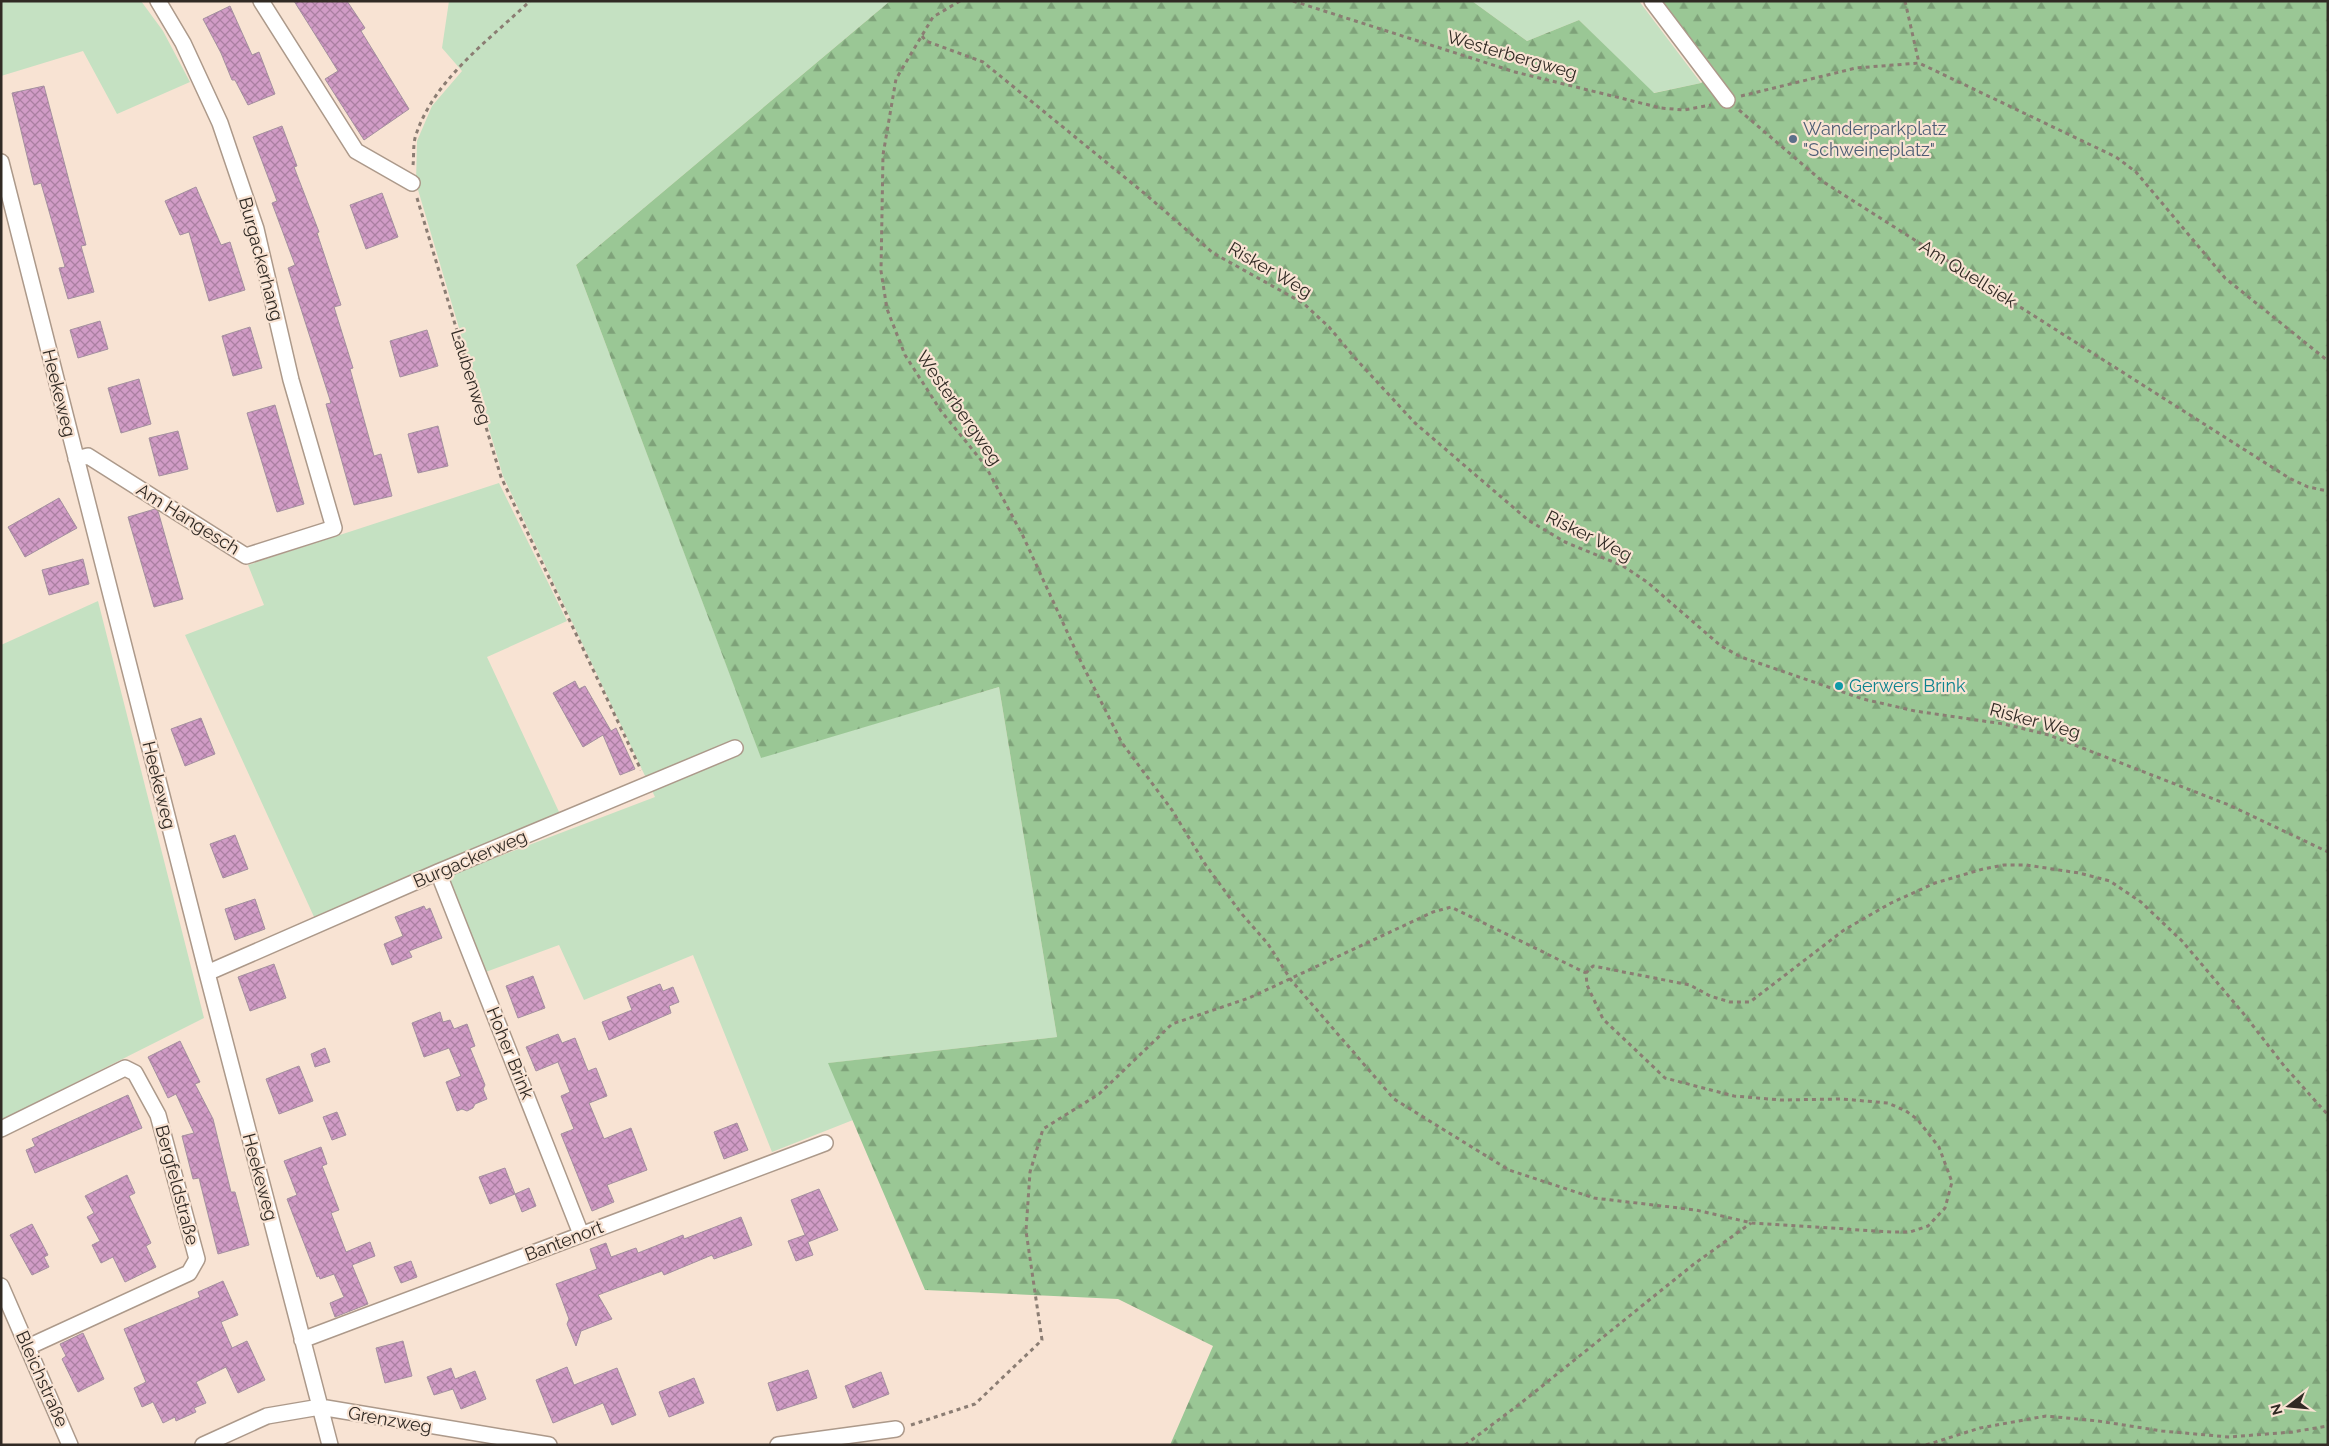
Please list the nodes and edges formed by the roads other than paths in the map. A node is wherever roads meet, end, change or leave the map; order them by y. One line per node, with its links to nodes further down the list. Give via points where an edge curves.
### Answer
1 (158, 1): 8 (street, Burgackerhang, via 183,43 220,122 256,229 291,380)
2 (261, 1): 6 (street, via 356,152)
3 (1652, 1): 4 (street)
4 (1727, 100)
5 (1, 162): 7 (street, Heekeweg)
6 (412, 183)
7 (76, 459): 8 (street, Am Hangesch, via 88,456 246,556); 11 (street, Heekeweg)
8 (334, 528)
9 (735, 748): 10 (street, Burgackerweg)
10 (438, 872): 11 (street, Burgackerweg); 14 (street, Hoher Brink)
11 (207, 973): 16 (street, Heekeweg)
12 (1, 1129): 17 (street, Bergfeldstraße, via 124,1068 135,1073 158,1115 197,1258 189,1273)
13 (825, 1144): 14 (street, Bantenort)
14 (581, 1234): 16 (street, Bantenort)
15 (1, 1286): 17 (street, Bleichstraße)
16 (302, 1340): 18 (street, Heekeweg)
17 (28, 1347): 21 (street, Bleichstraße)
18 (320, 1408): 20 (street, Grenzweg); 22 (street, Grenzweg, via 267,1416); 23 (street, Heekeweg)
19 (896, 1429): 25 (street)
20 (492, 1441): 24 (street, Grenzweg)
21 (70, 1445)
22 (202, 1445)
23 (330, 1445)
24 (549, 1445)
25 (778, 1445)

